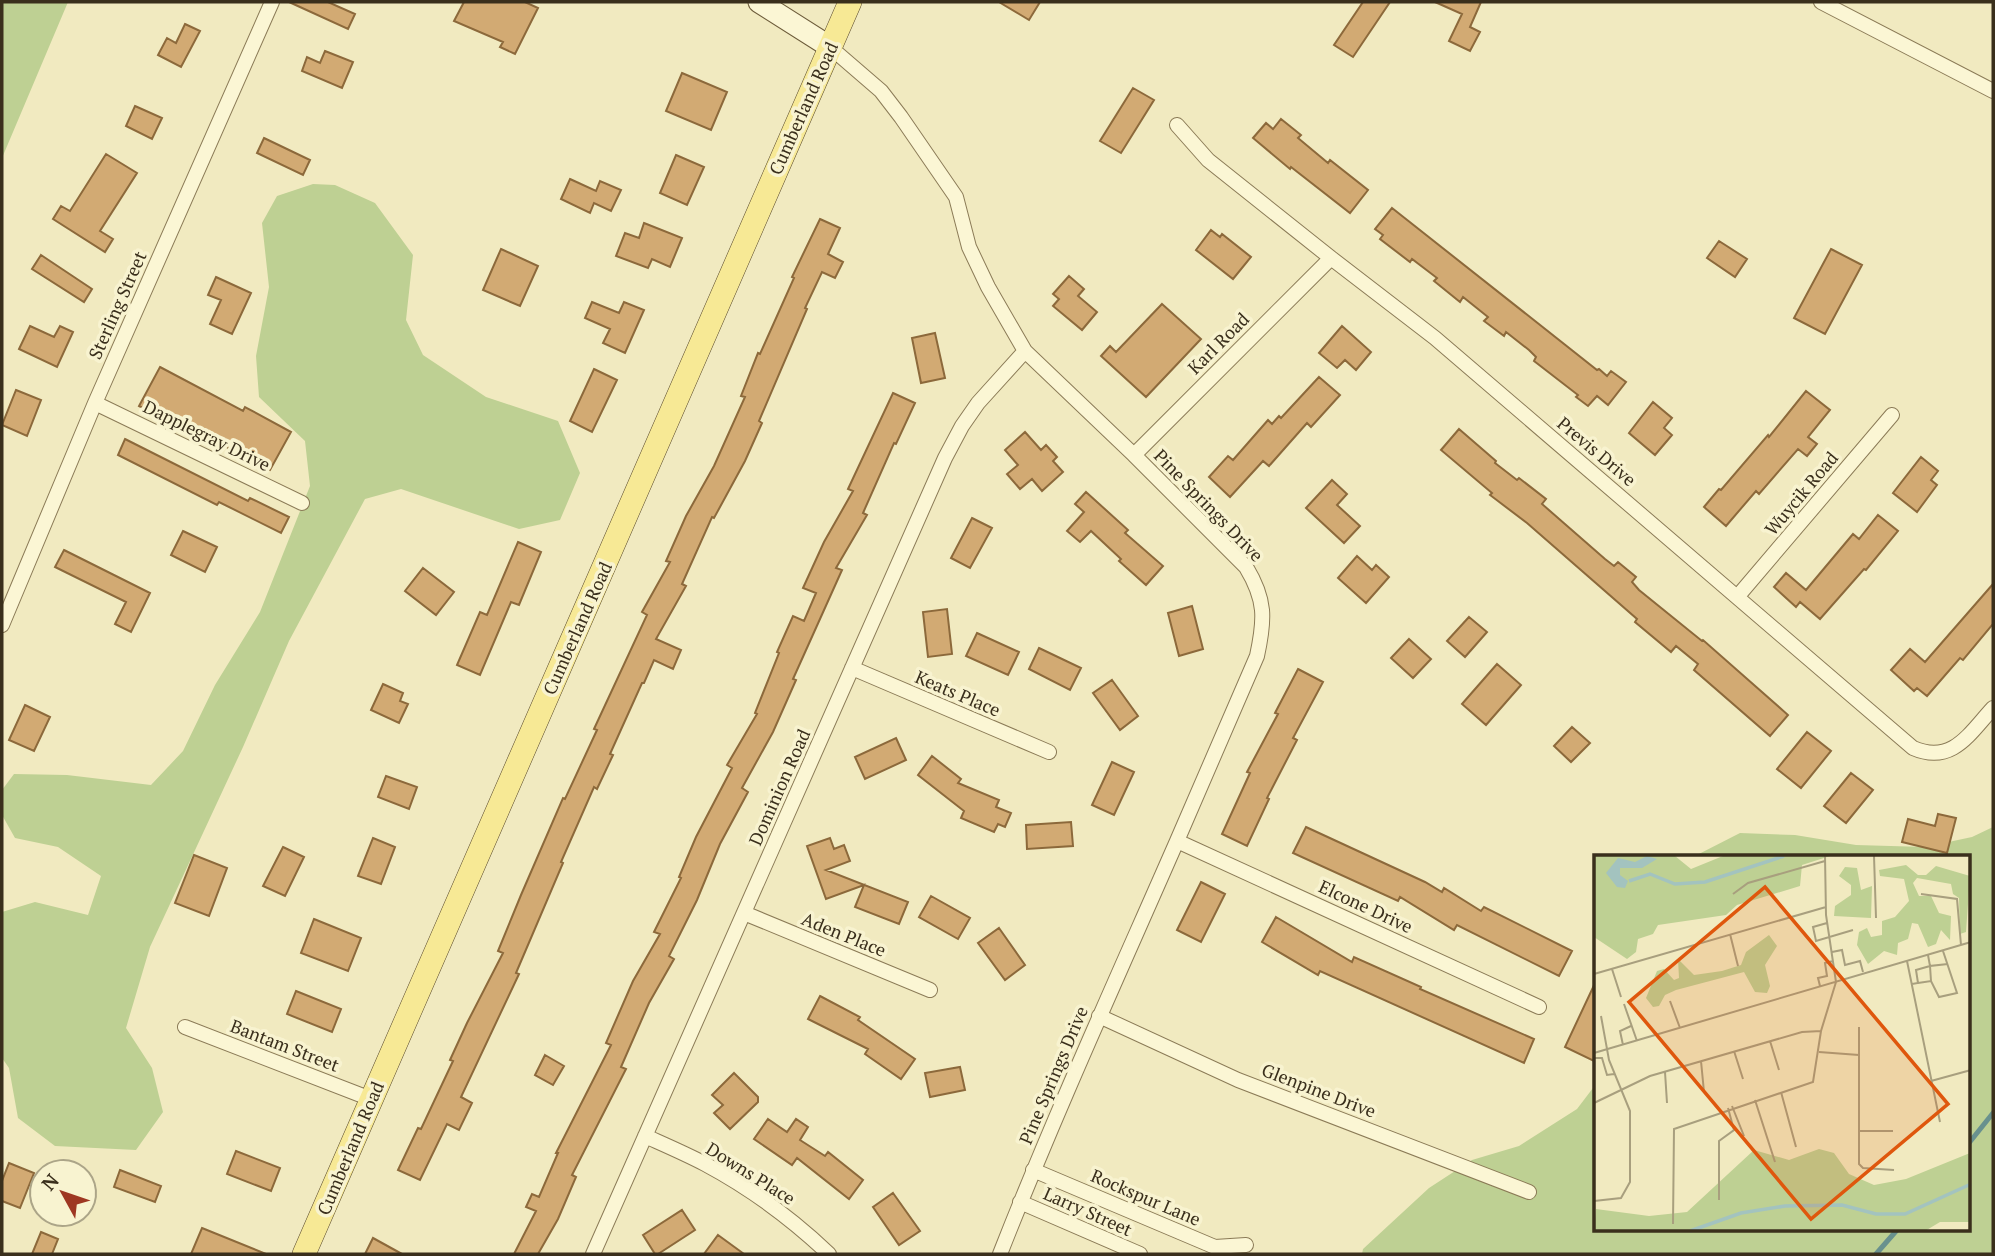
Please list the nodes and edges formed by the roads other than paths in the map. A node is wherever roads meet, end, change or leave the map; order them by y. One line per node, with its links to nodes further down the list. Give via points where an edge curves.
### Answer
1 (272, 2): 10 (street, Sterling Street)
2 (759, 2): 5 (main road)
3 (850, 2): 5 (main road, Cumberland Road)
4 (1821, 2): 6 (street)
5 (830, 47): 9 (street, Pine Springs Drive, via 881,91 956,198 969,247); 25 (main road, Cumberland Road)
6 (1993, 91)
7 (1177, 125): 8 (street, Previs Drive, via 1208,160)
8 (1331, 258): 12 (street, Karl Road); 14 (street, Previs Drive, via 1435,338)
9 (1025, 351): 12 (street, Pine Springs Drive); 16 (street, Dominion Road, via 961,426)
10 (96, 403): 13 (street, Dapplegray Drive); 15 (street, Sterling Street)
11 (1892, 415): 14 (street, Wuycik Road)
12 (1134, 455): 19 (street, Pine Springs Drive, via 1246,567 1262,604 1264,624 1256,656)
13 (302, 503)
14 (1738, 596): 17 (street, Previs Drive, via 1913,748 1936,754 1958,746)
15 (2, 625)
16 (852, 668): 18 (street, Keats Place); 20 (street, Dominion Road)
17 (1993, 708)
18 (1049, 752)
19 (1177, 841): 22 (street, Elcone Drive); 23 (street, Pine Springs Drive)
20 (744, 913): 21 (street, Aden Place); 26 (street, Dominion Road)
21 (930, 990)
22 (1539, 1007)
23 (1099, 1016): 27 (street, Pine Springs Drive); 28 (street, Glenpine Drive, via 1238,1080)
24 (185, 1027): 25 (street, Bantam Street)
25 (371, 1099): 31 (main road, Cumberland Road)
26 (645, 1136): 32 (street, Dominion Road); 33 (street, Downs Place, via 744,1186)
27 (1033, 1170): 29 (street, Pine Springs Drive); 30 (street, Rockspur Lane, via 1214,1247)
28 (1529, 1192)
29 (1020, 1202): 34 (street, Pine Springs Drive); 35 (street, Larry Street)
30 (1246, 1245)
31 (304, 1254)
32 (593, 1254)
33 (829, 1254)
34 (1000, 1254)
35 (1140, 1254)

